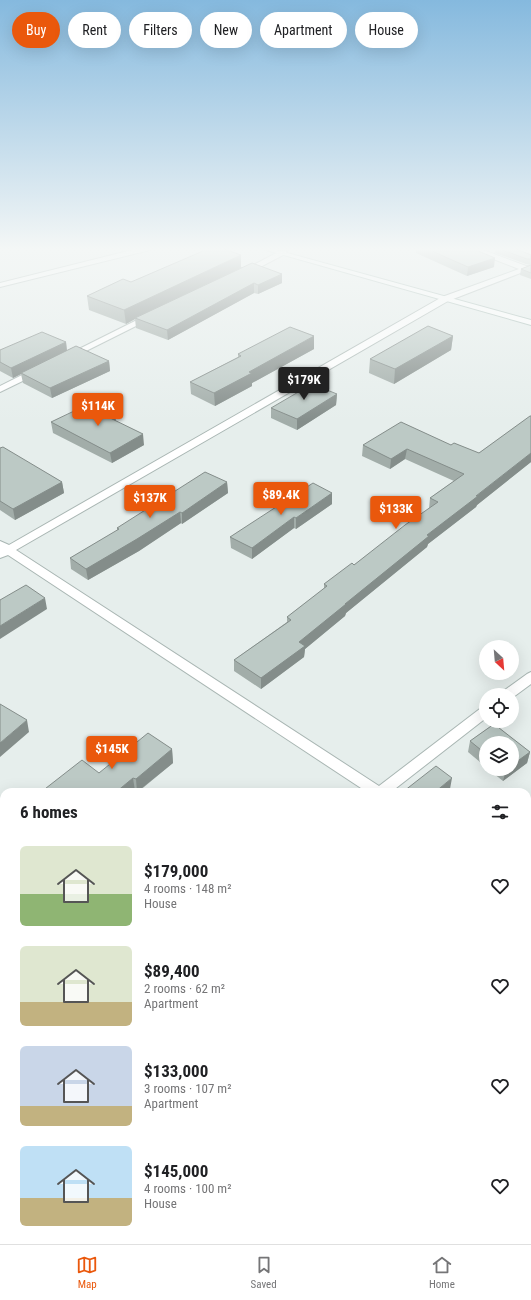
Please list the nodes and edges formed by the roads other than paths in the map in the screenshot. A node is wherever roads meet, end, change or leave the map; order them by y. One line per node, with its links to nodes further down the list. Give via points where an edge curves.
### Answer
1 (433, 306): 8 (street)
2 (470, 306): 4 (street)
3 (155, 314): 5 (street)
4 (531, 323)
5 (56, 362)
6 (42, 369): 7 (street)
7 (0, 389)
8 (3, 550): 12 (street)
9 (531, 676): 10 (street)
10 (516, 688)
11 (479, 716): 13 (street)
12 (374, 788)
13 (385, 788)

